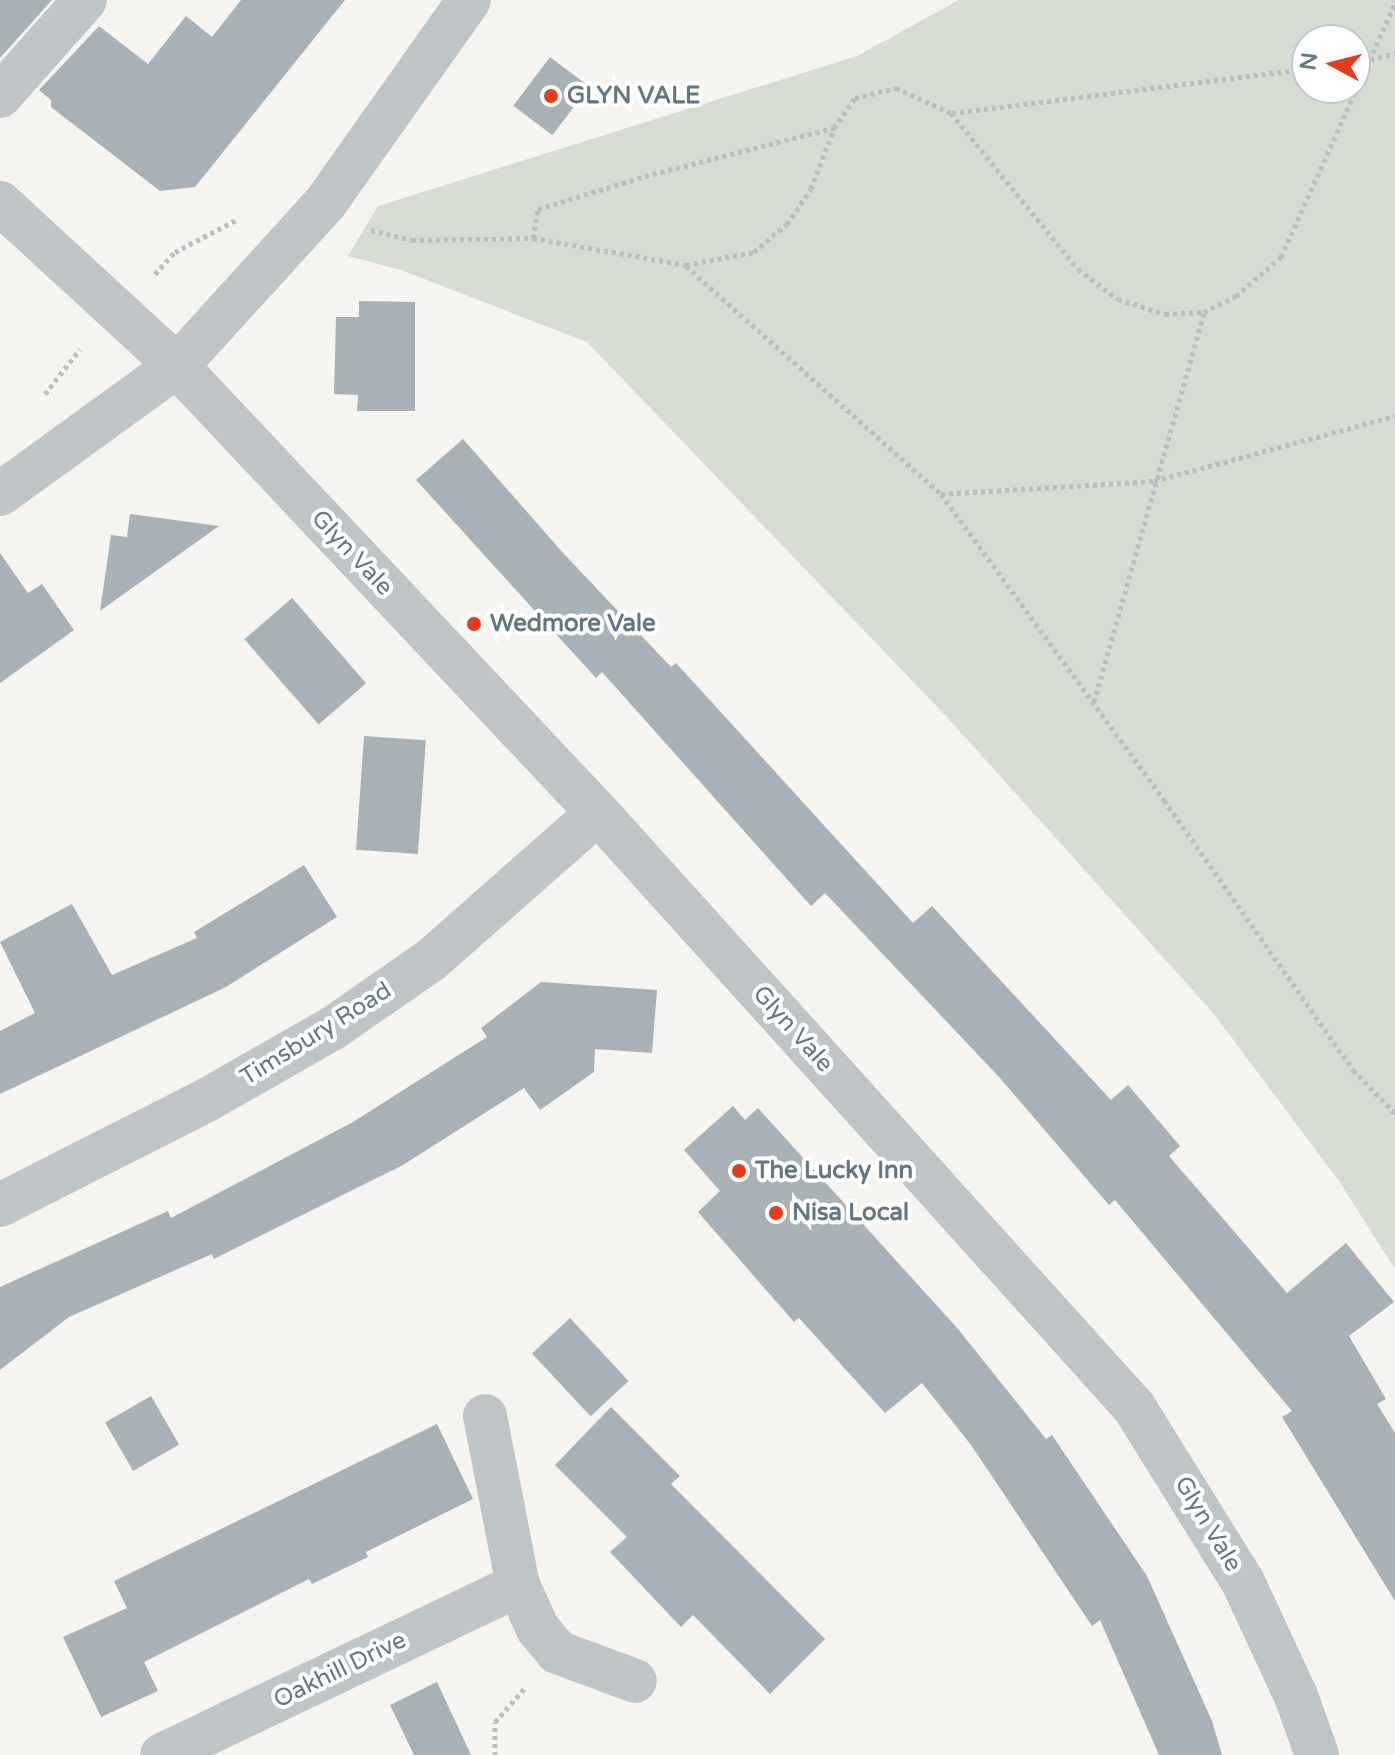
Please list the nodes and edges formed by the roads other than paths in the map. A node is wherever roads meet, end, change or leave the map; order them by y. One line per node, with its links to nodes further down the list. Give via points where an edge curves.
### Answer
1 (85, 0): 3 (street)
2 (469, 0): 5 (street, via 326,202)
3 (0, 96)
4 (0, 203): 5 (street, Glyn Vale)
5 (177, 366): 6 (street); 7 (street, Glyn Vale)
6 (0, 494)
7 (598, 813): 8 (street, Timsbury Road, via 431,960 333,1028 205,1101); 13 (street, Glyn Vale, via 1134,1407 1243,1582)
8 (0, 1205)
9 (485, 1416): 10 (street)
10 (518, 1585): 11 (street, via 557,1652); 12 (street, Oakhill Drive)
11 (635, 1681)
12 (162, 1755)
13 (1317, 1755)

